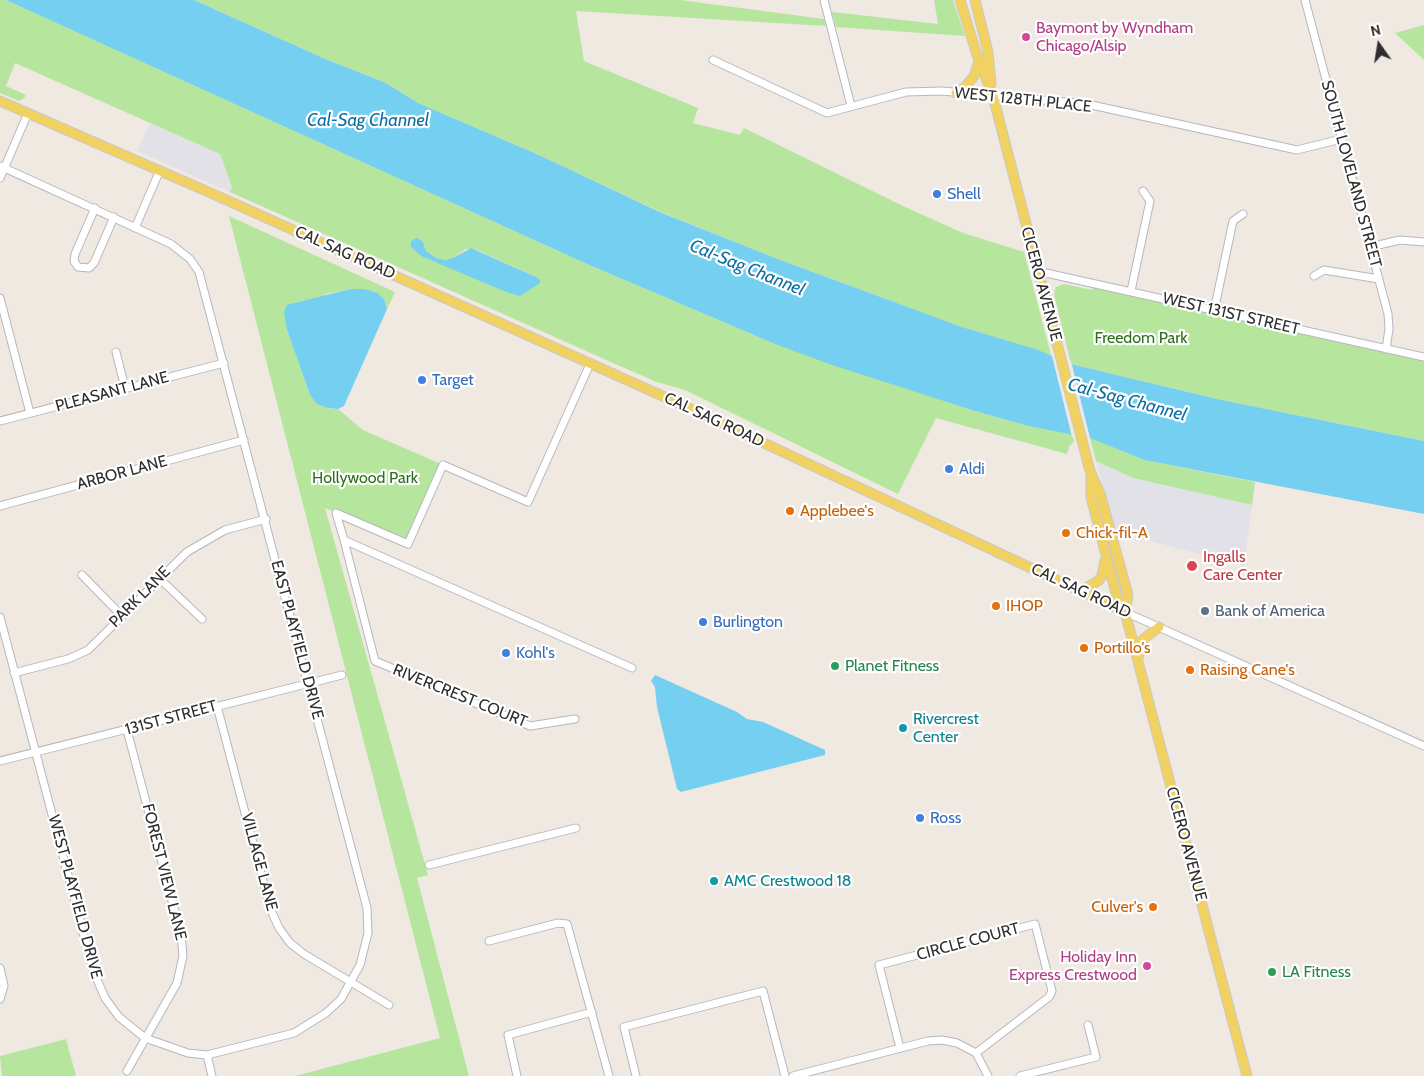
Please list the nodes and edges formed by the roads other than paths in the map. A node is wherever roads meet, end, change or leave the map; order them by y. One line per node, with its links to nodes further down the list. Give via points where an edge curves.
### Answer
1 (824, 0): 10 (street)
2 (960, 0): 6 (main road, CICERO AVENUE)
3 (975, 0): 8 (main road, CICERO AVENUE, via 988,52)
4 (1304, 0): 12 (street, SOUTH LOVELAND STREET)
5 (713, 60): 10 (street, WEST 128TH PLACE, via 827,113)
6 (979, 62): 7 (main road, via 974,76); 8 (main road, CICERO AVENUE)
7 (956, 93): 8 (street, WEST 128TH PLACE); 10 (street, WEST 128TH PLACE, via 906,92)
8 (993, 96): 12 (street, WEST 128TH PLACE, via 1087,104 1296,150); 23 (main road, CICERO AVENUE)
9 (0, 101): 11 (main road, CAL SAG ROAD)
10 (851, 106)
11 (28, 113): 13 (street); 14 (main road, CAL SAG ROAD)
12 (1341, 139): 22 (street, SOUTH LOVELAND STREET)
13 (2, 167): 15 (street); 17 (street, EAST PLAYFIELD DRIVE)
14 (160, 170): 20 (street); 33 (main road, CAL SAG ROAD)
15 (0, 178)
16 (1142, 191): 26 (street, via 1150,201)
17 (95, 208): 19 (street, EAST PLAYFIELD DRIVE); 19 (street, via 75,254 74,261 78,267 89,268 94,263)
18 (1243, 214): 28 (street, via 1233,221)
19 (114, 217): 20 (street, EAST PLAYFIELD DRIVE)
20 (135, 228): 32 (street, EAST PLAYFIELD DRIVE, via 171,244 190,259 199,272)
21 (1424, 242): 22 (street, via 1400,240)
22 (1370, 247): 25 (street, SOUTH LOVELAND STREET)
23 (1037, 271): 26 (street, WEST 131ST STREET); 38 (main road, CICERO AVENUE)
24 (1314, 276): 25 (street, via 1324,270)
25 (1379, 279): 29 (street, SOUTH LOVELAND STREET, via 1388,314)
26 (1131, 291): 28 (street, WEST 131ST STREET)
27 (0, 298): 35 (street)
28 (1214, 311): 29 (street, WEST 131ST STREET)
29 (1386, 349): 31 (street, WEST 131ST STREET)
30 (116, 352): 34 (street)
31 (1424, 357)
32 (224, 363): 34 (street, PLEASANT LANE); 37 (street, EAST PLAYFIELD DRIVE)
33 (590, 364): 41 (street, via 528,502 444,465 408,544 336,512); 45 (main road, CAL SAG ROAD)
34 (125, 388): 35 (street, PLEASANT LANE)
35 (30, 413): 36 (street, PLEASANT LANE)
36 (0, 421)
37 (244, 440): 39 (street, ARBOR LANE); 40 (street, EAST PLAYFIELD DRIVE)
38 (1090, 471): 42 (main road, CICERO AVENUE, via 1091,497); 46 (main road, CICERO AVENUE, via 1100,493 1128,595)
39 (0, 506)
40 (266, 519): 44 (street, PARK LANE, via 225,530 205,540 179,558); 55 (street, EAST PLAYFIELD DRIVE)
41 (344, 540): 52 (street); 57 (street, RIVERCREST COURT, via 375,661 530,726)
42 (1104, 547): 45 (main road, via 1106,563 1102,576); 46 (main road, CICERO AVENUE, via 1117,596)
43 (82, 575): 47 (street)
44 (159, 578): 47 (street, PARK LANE); 49 (street)
45 (1080, 591): 46 (main road, CAL SAG ROAD)
46 (1125, 612): 50 (street, CAL SAG ROAD); 51 (main road, CICERO AVENUE)
47 (122, 616): 53 (street, PARK LANE, via 88,650 68,659)
48 (0, 617): 53 (street, WEST PLAYFIELD DRIVE)
49 (202, 619)
50 (1159, 627): 51 (main road, via 1141,641); 59 (street, CAL SAG ROAD)
51 (1138, 660): 85 (main road, CICERO AVENUE)
52 (632, 668)
53 (14, 673): 60 (street, WEST PLAYFIELD DRIVE)
54 (342, 674): 55 (street, 131ST STREET)
55 (308, 683): 56 (street, 131ST STREET); 66 (street, EAST PLAYFIELD DRIVE, via 367,908 366,946)
56 (217, 706): 58 (street, 131ST STREET); 66 (street, VILLAGE LANE, via 274,918 290,943)
57 (575, 719)
58 (127, 730): 60 (street, 131ST STREET); 71 (street, FOREST VIEW LANE, via 182,945 182,965 177,983)
59 (1424, 746)
60 (35, 752): 61 (street, 131ST STREET); 71 (street, WEST PLAYFIELD DRIVE, via 95,979 120,1017)
61 (0, 761)
62 (576, 828): 63 (street)
63 (429, 865)
64 (489, 941): 69 (street, via 558,923 567,924)
65 (0, 968): 67 (street, via 4,986)
66 (352, 983): 68 (street, VILLAGE LANE); 72 (street, EAST PLAYFIELD DRIVE, via 319,1019 294,1033)
67 (0, 999)
68 (389, 1005)
69 (592, 1012): 78 (street, via 508,1035); 79 (street)
70 (1088, 1025): 84 (street, via 1096,1057)
71 (145, 1038): 75 (street, WEST PLAYFIELD DRIVE, via 188,1053); 76 (street, FOREST VIEW LANE)
72 (268, 1041): 75 (street, WEST PLAYFIELD DRIVE)
73 (900, 1048): 74 (street, via 942,1040 957,1043); 74 (street, CIRCLE COURT, via 879,965 1035,924 1052,991 1049,997); 82 (street)
74 (976, 1053): 83 (street)
75 (207, 1055): 77 (street)
76 (127, 1071)
77 (212, 1076)
78 (517, 1076)
79 (609, 1076)
80 (636, 1076): 81 (street, via 624,1027 763,991)
81 (785, 1076)
82 (793, 1076)
83 (988, 1076)
84 (1020, 1076)
85 (1247, 1076)

